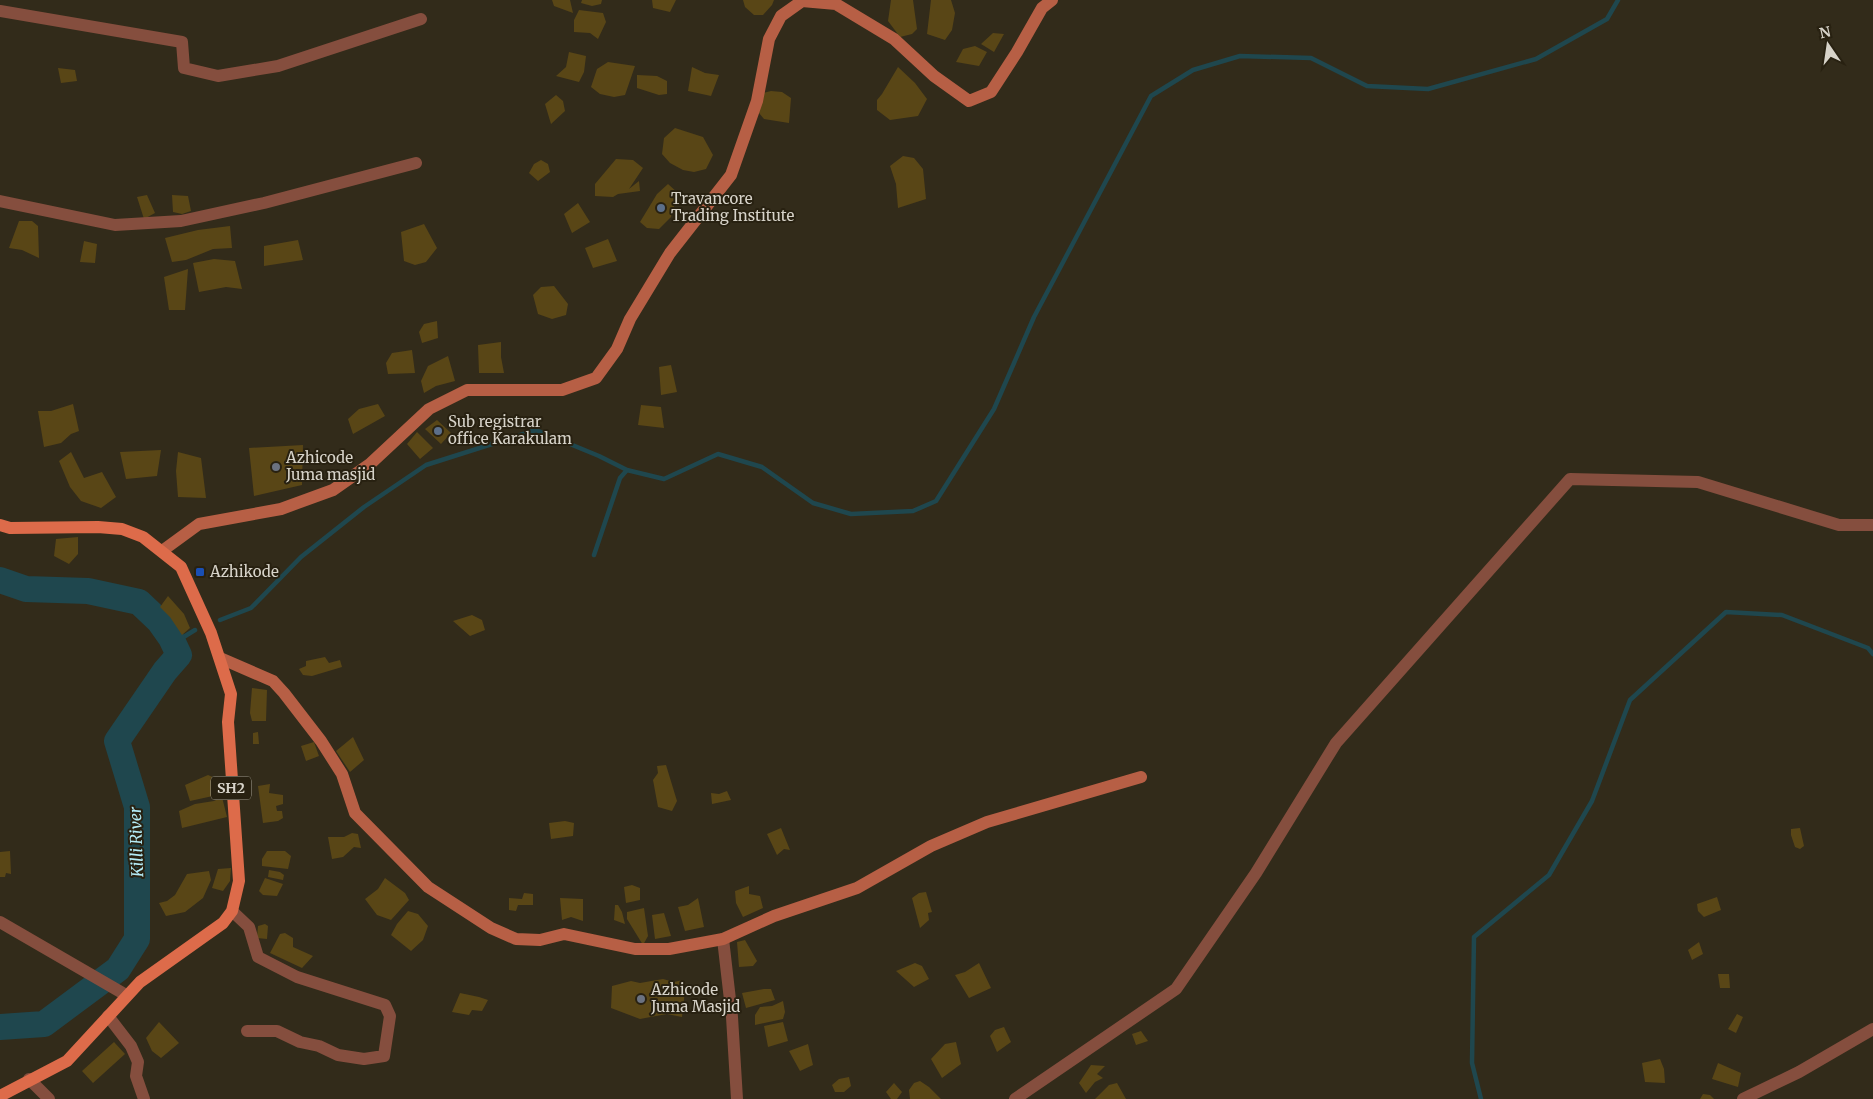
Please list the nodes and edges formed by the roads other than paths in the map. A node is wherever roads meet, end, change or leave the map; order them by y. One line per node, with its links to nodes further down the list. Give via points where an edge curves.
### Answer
1 (1052, 0): 8 (street, via 1042,8 990,92 969,101 934,76 894,39 836,4 802,1 781,16 769,39 757,101 731,175 670,253 630,319 617,349 596,378 562,390 467,390 429,408 370,464 333,490 281,509 199,524)
2 (0, 11): 3 (street, via 182,42 184,68 218,76 278,66)
3 (421, 19)
4 (416, 163): 5 (street, via 182,221 115,224)
5 (0, 201)
6 (1873, 524): 23 (street, via 1839,525 1698,482 1570,479 1336,743 1256,873 1176,989)
7 (0, 525): 8 (main road, SH2, via 10,528 122,529 143,537)
8 (162, 551): 9 (main road, SH2, via 180,567)
9 (220, 658): 11 (main road, SH2, via 231,694 228,722 239,881); 13 (street, via 272,682 321,741 342,774 355,813 428,887 492,928 516,939 540,940 564,934 635,949 669,949)
10 (1141, 777): 13 (street, via 988,822 931,846 857,888 774,916)
11 (232, 911): 14 (main road, via 223,923); 17 (street, via 249,927 258,957 297,977 385,1005 390,1016 384,1056 364,1059 338,1055 277,1031)
12 (0, 922): 14 (street)
13 (723, 939): 22 (street)
14 (126, 995): 15 (main road)
15 (108, 1016): 18 (main road, via 67,1061); 21 (street, via 131,1046 138,1062 136,1076)
16 (1873, 1029): 24 (street, via 1799,1072)
17 (247, 1031)
18 (29, 1079): 19 (main road); 20 (street)
19 (0, 1096)
20 (48, 1099)
21 (144, 1099)
22 (737, 1099)
23 (1015, 1099)
24 (1743, 1099)

